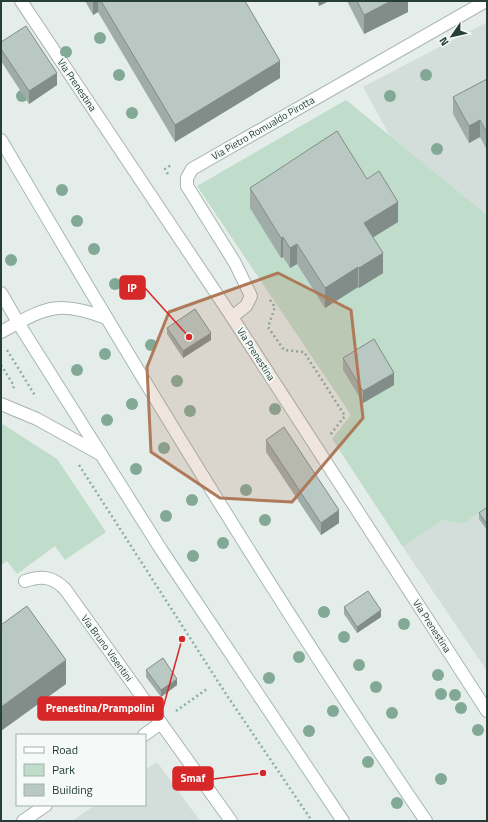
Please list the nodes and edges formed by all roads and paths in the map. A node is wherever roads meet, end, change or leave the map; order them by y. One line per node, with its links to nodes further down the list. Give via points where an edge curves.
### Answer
1 (21, 1): 6 (street, Via Prenestina)
2 (486, 1): 6 (street, Via Pietro Romualdo Pirotta, via 192,169 187,178 187,186 235,262 251,296 246,306)
3 (1, 140): 7 (street)
4 (1, 293): 8 (street)
5 (267, 295): 15 (path, via 275,307 268,327 284,350 304,352 345,416)
6 (232, 317): 20 (street, Via Prenestina)
7 (106, 318): 8 (street, via 81,308 63,307 48,309); 29 (street, via 261,570)
8 (18, 323): 9 (street); 16 (street)
9 (1, 332)
10 (4, 345): 13 (path)
11 (1, 365): 12 (path, via 14,386)
12 (12, 390)
13 (37, 399)
14 (1, 404): 16 (street, via 37,419)
15 (330, 436)
16 (100, 454): 28 (street)
17 (77, 462): 27 (path, via 226,694)
18 (25, 581): 22 (street, Via Bruno Visentini, via 47,577 65,589)
19 (207, 689): 21 (path)
20 (487, 710)
21 (175, 712)
22 (161, 723): 23 (street); 26 (street, Via Bruno Visentini)
23 (145, 734)
24 (45, 806): 25 (street)
25 (23, 821)
26 (231, 821)
27 (312, 821)
28 (343, 821)
29 (426, 821)

